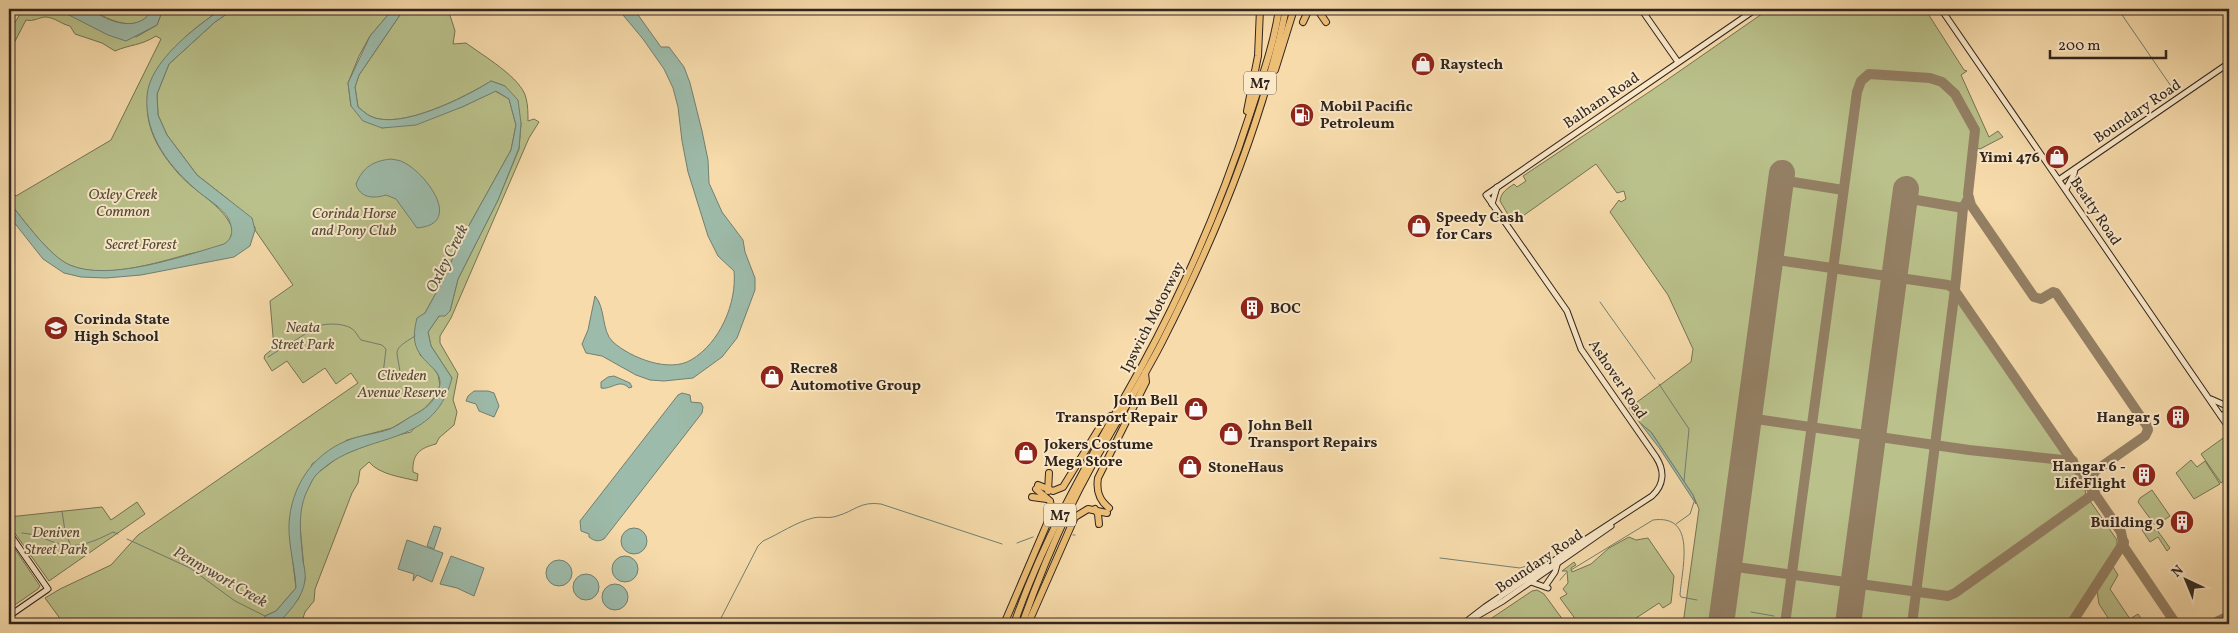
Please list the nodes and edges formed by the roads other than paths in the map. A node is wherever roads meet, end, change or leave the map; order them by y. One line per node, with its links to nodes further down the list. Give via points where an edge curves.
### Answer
1 (1258, 9): 15 (highway, via 1259,43 1252,92)
2 (1279, 9): 15 (highway, Ipswich Motorway / M7, via 1269,53)
3 (1286, 9): 14 (highway, Ipswich Motorway / M7)
4 (1294, 9): 14 (highway)
5 (1309, 9): 10 (highway)
6 (1318, 9): 11 (highway)
7 (1641, 9): 12 (main road)
8 (1756, 9): 12 (main road, Balham Road)
9 (1942, 9): 17 (main road, Beatty Road)
10 (1303, 22)
11 (1326, 22)
12 (1678, 62): 18 (main road, Balham Road)
13 (2229, 63): 16 (main road, Boundary Road)
14 (1257, 115): 22 (highway, Ipswich Motorway / M7, via 1209,242)
15 (1236, 156): 26 (highway, Ipswich Motorway / M7, via 1208,231 1181,289)
16 (2075, 169): 17 (main road, Boundary Road); 19 (main road)
17 (2060, 179): 19 (main road, Beatty Road)
18 (1497, 187): 20 (main road, Balham Road); 21 (main road)
19 (2066, 189): 23 (main road, Beatty Road)
20 (1486, 194): 21 (main road, Ashover Road)
21 (1492, 204): 30 (main road, Ashover Road, via 1567,311 1581,349 1656,457)
22 (1145, 373): 34 (highway, via 1146,382 1098,478 1099,497 1108,511); 44 (highway, Ipswich Motorway / M7, via 1074,500)
23 (2201, 387): 24 (main road, via 2212,400); 27 (main road, Beatty Road)
24 (2229, 407)
25 (2229, 411): 27 (main road)
26 (1114, 414): 31 (highway, via 1103,422 1065,484 1058,490); 43 (highway, Ipswich Motorway / M7, via 1061,513)
27 (2221, 416): 28 (main road, Beatty Road)
28 (2229, 428)
29 (1049, 473): 31 (highway)
30 (1662, 478): 35 (main road, Boundary Road, via 1652,496)
31 (1048, 490): 33 (highway, via 1037,487)
32 (1032, 497): 33 (highway)
33 (1049, 499): 42 (highway, via 1051,515)
34 (1095, 509): 36 (highway); 45 (highway, via 1081,512 1073,520)
35 (1621, 518): 38 (main road, Boundary Road); 41 (main road, Boundary Road, via 1574,546)
36 (1098, 524)
37 (9, 533): 40 (main road, via 48,589)
38 (1557, 564): 39 (main road, Boundary Road); 39 (main road, via 1547,587)
39 (1531, 582): 41 (main road, Boundary Road)
40 (9, 616)
41 (1466, 623)
42 (1004, 624)
43 (1014, 624)
44 (1022, 624)
45 (1028, 624)

